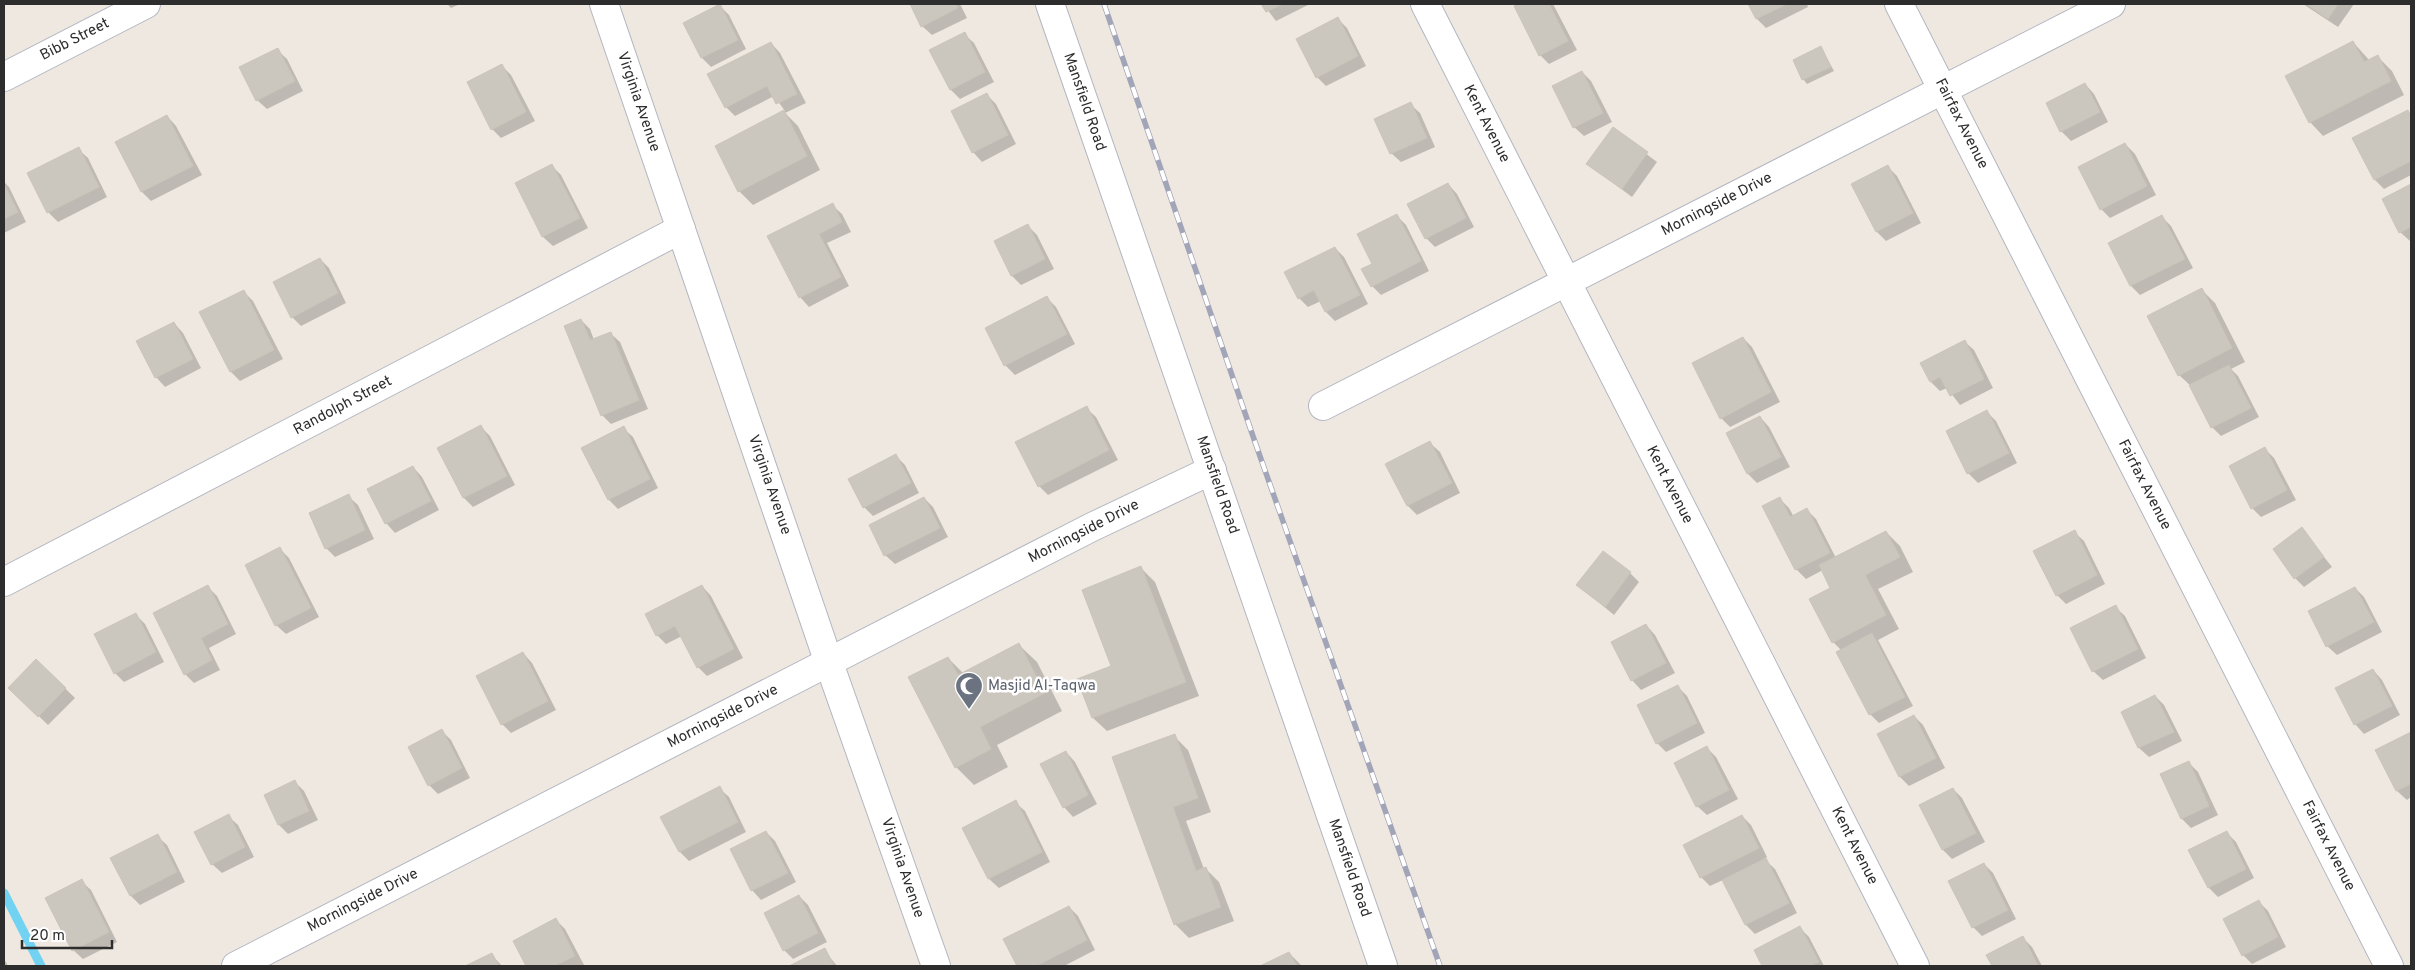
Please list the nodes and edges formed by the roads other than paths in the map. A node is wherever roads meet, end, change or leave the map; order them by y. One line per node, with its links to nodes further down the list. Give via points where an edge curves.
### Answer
1 (146, 4): 7 (street, Bibb Street)
2 (604, 4): 9 (street, Virginia Avenue)
3 (1050, 4): 12 (street, Mansfield Road)
4 (1425, 4): 10 (street, Kent Avenue)
5 (1899, 4): 8 (street, Fairfax Avenue)
6 (2111, 4): 8 (street, Morningside Drive)
7 (4, 76)
8 (1944, 89): 10 (street, Morningside Drive); 19 (street, Fairfax Avenue)
9 (682, 229): 13 (street, Randolph Street); 14 (street, Virginia Avenue)
10 (1565, 282): 11 (street, Morningside Drive); 18 (street, Kent Avenue)
11 (1323, 406)
12 (1212, 470): 14 (street, Morningside Drive, via 1092,527); 17 (street, Mansfield Road)
13 (4, 582)
14 (830, 663): 15 (street, Morningside Drive); 16 (street, Virginia Avenue)
15 (236, 966)
16 (936, 966)
17 (1383, 966)
18 (1915, 966)
19 (2389, 966)

